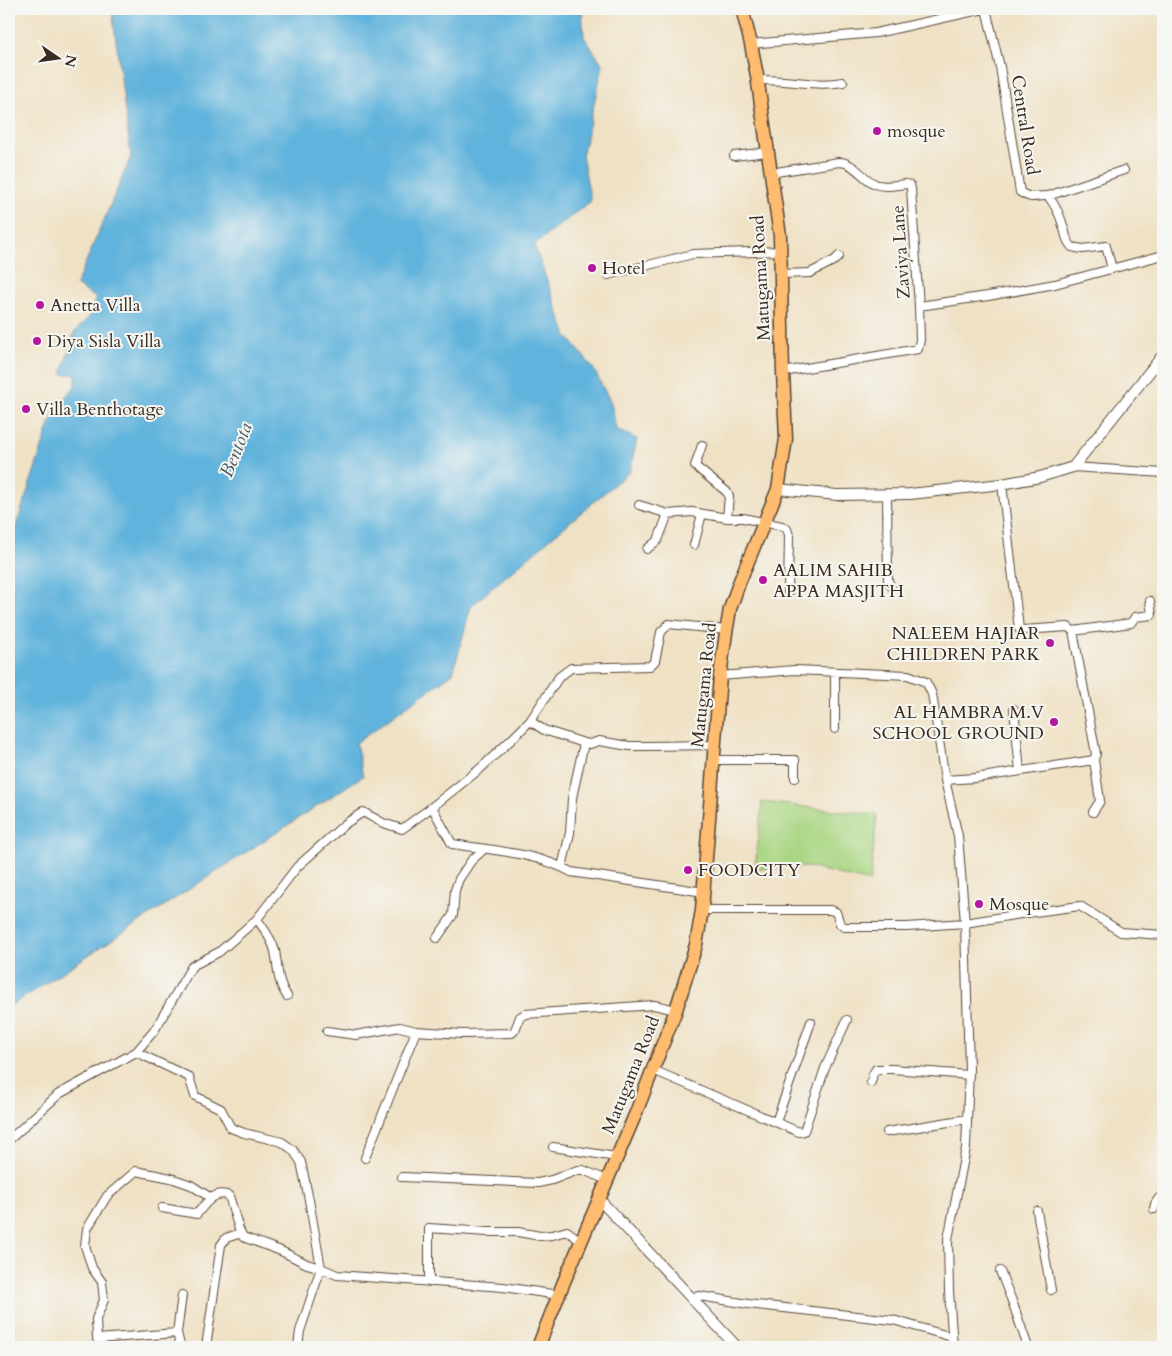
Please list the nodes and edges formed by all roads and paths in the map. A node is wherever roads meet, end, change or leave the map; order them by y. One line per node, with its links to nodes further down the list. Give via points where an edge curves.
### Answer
1 (742, 9): 4 (main road, Matugama Road)
2 (985, 9): 3 (street); 11 (street, Central Road, via 1000,67 1020,192 1037,198)
3 (949, 12): 4 (street, via 876,33)
4 (751, 44): 5 (main road, Matugama Road)
5 (758, 80): 6 (street); 7 (main road, Matugama Road)
6 (844, 82)
7 (767, 152): 8 (street); 10 (main road, Matugama Road)
8 (734, 156)
9 (1124, 170): 11 (street)
10 (770, 173): 12 (main road, Matugama Road); 18 (street, Zaviya Lane, via 846,162 876,184 910,185)
11 (1048, 196): 15 (street, Central Road, via 1057,209 1066,240 1072,248 1106,246)
12 (781, 251): 16 (main road, Matugama Road); 17 (street, via 693,254)
13 (1163, 255): 15 (street, Zaviya Lane)
14 (838, 256): 16 (street, via 810,273)
15 (1112, 269): 18 (street, Zaviya Lane, via 1055,284)
16 (781, 274): 20 (main road, Matugama Road)
17 (608, 275)
18 (919, 306): 20 (street, via 918,350)
19 (1163, 355): 22 (street)
20 (783, 372): 25 (main road, Matugama Road, via 786,439)
21 (702, 445): 30 (street, via 694,466 727,492)
22 (1073, 467): 23 (street); 24 (street)
23 (1163, 473)
24 (1002, 484): 26 (street); 38 (street, via 1018,629 1068,627)
25 (778, 489): 26 (street, via 836,495); 31 (main road, Matugama Road)
26 (887, 495): 34 (street, via 888,581)
27 (639, 505): 28 (street)
28 (668, 514): 29 (street); 33 (street, via 658,540)
29 (702, 514): 30 (street); 32 (street)
30 (727, 518): 31 (street)
31 (765, 522): 35 (street, via 787,529 789,535); 37 (main road, Matugama Road, via 739,583)
32 (694, 545)
33 (647, 550)
34 (891, 586)
35 (788, 593)
36 (1150, 600): 38 (street, via 1152,615 1136,617 1131,623)
37 (726, 630): 40 (main road, Matugama Road); 42 (street, via 669,624 661,632 655,661 650,666 571,668 559,678)
38 (1073, 631): 47 (street, via 1096,754)
39 (835, 672): 40 (street, via 795,670); 43 (street); 50 (street, via 908,675 926,682 932,694)
40 (720, 676): 45 (main road, Matugama Road)
41 (1014, 709): 48 (street)
42 (530, 721): 44 (street, via 544,730); 51 (street, via 481,768)
43 (835, 729)
44 (584, 743): 45 (street); 54 (street)
45 (714, 745): 46 (main road, Matugama Road)
46 (713, 760): 49 (street, via 794,760); 55 (main road, Matugama Road)
47 (1094, 760): 48 (street); 52 (street, via 1100,801)
48 (1020, 771): 50 (street)
49 (795, 778)
50 (945, 780): 58 (street, via 958,836)
51 (432, 807): 53 (street, via 452,844); 57 (street, via 402,830 363,812 297,867)
52 (1093, 812)
53 (484, 849): 54 (street, via 536,858); 60 (street, via 471,861 459,880 453,915)
54 (562, 867): 55 (street, via 571,872)
55 (704, 892): 56 (main road, Matugama Road)
56 (702, 910): 58 (street, via 830,910 836,912 844,927); 62 (main road, Matugama Road, via 696,944)
57 (257, 919): 61 (street, via 274,948 280,988); 67 (street, via 219,952 192,966 154,1031)
58 (965, 923): 59 (street, via 1080,906 1120,932); 69 (street)
59 (1163, 935)
60 (438, 938)
61 (287, 996)
62 (676, 1010): 66 (street, via 654,1005 525,1014 520,1016 512,1033); 68 (main road, Matugama Road)
63 (847, 1020): 72 (street, via 825,1068 804,1131)
64 (811, 1022): 72 (street)
65 (327, 1031): 66 (street, via 356,1035 400,1027)
66 (416, 1031): 77 (street)
67 (136, 1052): 74 (street, via 59,1094); 88 (street, via 189,1077 195,1096 221,1109 231,1128 282,1142 293,1150 301,1162)
68 (652, 1070): 72 (street); 76 (main road, Matugama Road)
69 (969, 1074): 70 (street, via 876,1069); 71 (street)
70 (871, 1082)
71 (967, 1119): 73 (street); 96 (street, via 966,1148 948,1239)
72 (776, 1122)
73 (887, 1132)
74 (9, 1140)
75 (553, 1147): 76 (street)
76 (616, 1157): 79 (main road, Matugama Road)
77 (365, 1158)
78 (402, 1177): 79 (street, via 538,1182 583,1170)
79 (607, 1180): 82 (main road, Matugama Road)
80 (211, 1198): 83 (street, via 197,1214); 86 (street, via 222,1193 229,1196); 97 (street, via 191,1184 136,1171 107,1196 87,1229 85,1246 92,1268 102,1282 104,1300 96,1319)
81 (1163, 1198): 84 (street, via 1159,1198)
82 (599, 1199): 87 (main road, Matugama Road); 94 (street)
83 (162, 1208)
84 (1154, 1209)
85 (1037, 1211): 91 (street)
86 (241, 1233): 88 (street, via 243,1237); 99 (street, via 226,1238 221,1245)
87 (581, 1241): 90 (street, via 567,1231 540,1236 429,1228); 93 (main road, Matugama Road)
88 (321, 1268): 90 (street, via 337,1276); 100 (street, via 300,1331)
89 (1000, 1271): 104 (street)
90 (429, 1282): 93 (street)
91 (1051, 1290)
92 (182, 1295): 95 (street)
93 (559, 1295): 101 (main road, Matugama Road)
94 (690, 1297): 96 (street, via 894,1320); 102 (street)
95 (176, 1333): 97 (street); 98 (street)
96 (952, 1337): 103 (street)
97 (99, 1343)
98 (179, 1347)
99 (206, 1347)
100 (298, 1347)
101 (538, 1347)
102 (737, 1347)
103 (953, 1347)
104 (1028, 1347)

